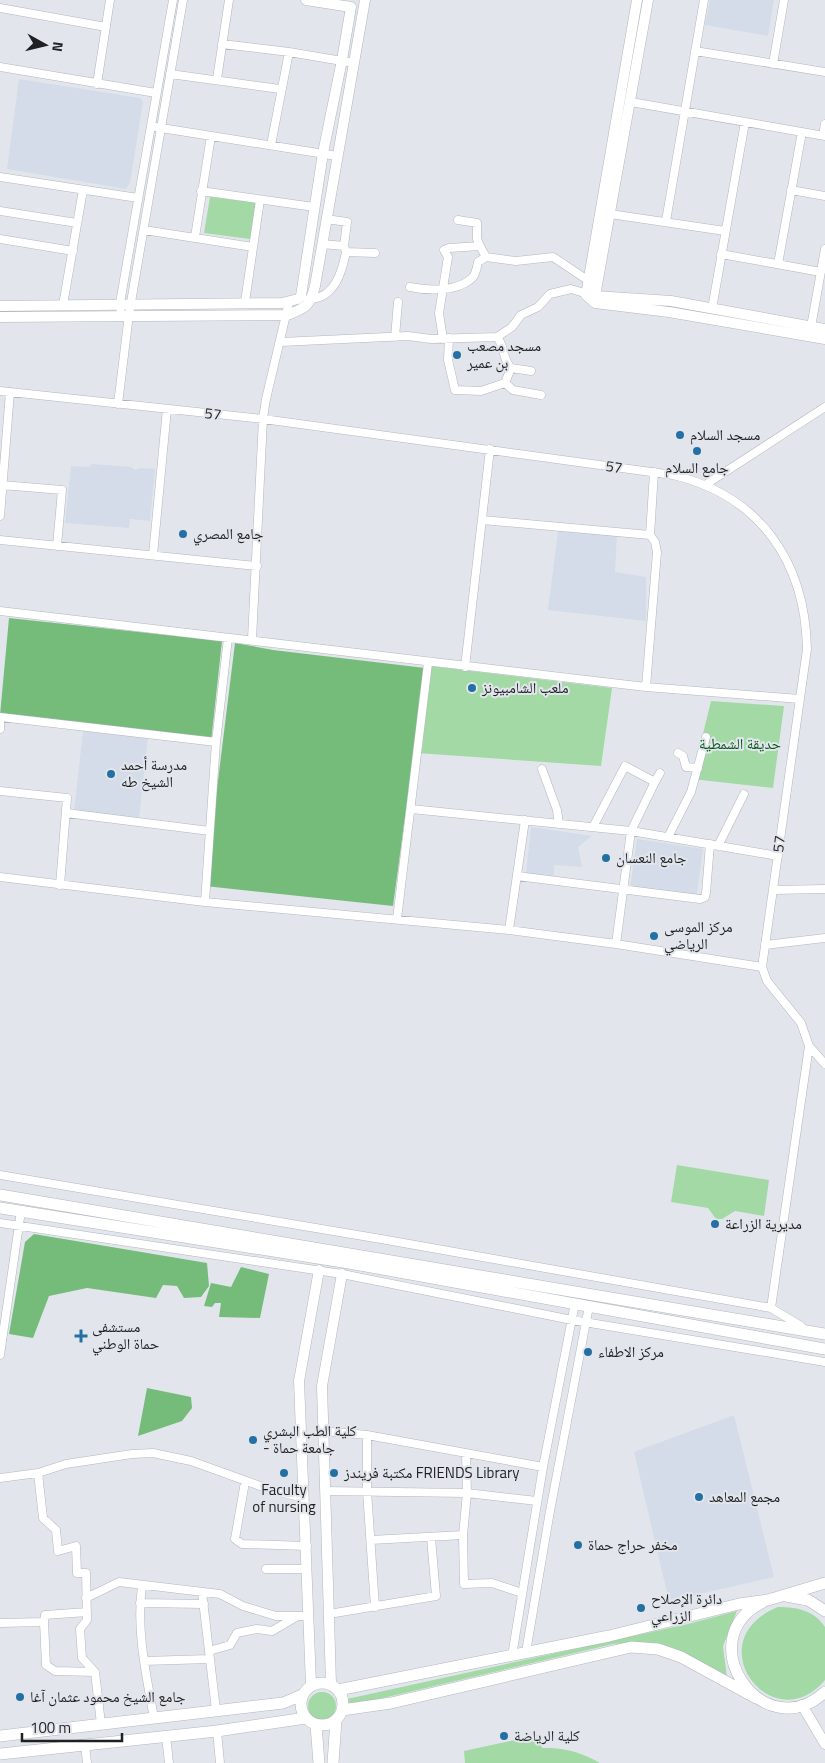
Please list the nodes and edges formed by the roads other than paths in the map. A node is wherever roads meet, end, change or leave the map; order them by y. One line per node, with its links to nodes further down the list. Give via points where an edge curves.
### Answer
1 (110, 0): 13 (street)
2 (173, 0): 26 (street)
3 (183, 0): 22 (street)
4 (229, 0): 14 (street)
5 (306, 0): 10 (main road)
6 (637, 0): 68 (main road)
7 (648, 0): 27 (main road)
8 (704, 0): 15 (street)
9 (784, 0): 19 (street)
10 (351, 4): 11 (main road); 17 (main road)
11 (365, 4): 18 (main road)
12 (0, 8): 13 (street)
13 (106, 27): 24 (street)
14 (222, 44): 16 (street); 23 (street)
15 (695, 51): 19 (street); 28 (street)
16 (289, 52): 17 (street); 25 (street)
17 (342, 60): 18 (street); 37 (main road)
18 (354, 64): 38 (main road)
19 (773, 64): 21 (street)
20 (0, 67): 24 (street)
21 (825, 72)
22 (170, 74): 23 (street); 32 (street)
23 (216, 80): 25 (street)
24 (97, 84): 26 (street)
25 (280, 89): 36 (street)
26 (156, 93): 31 (street)
27 (631, 102): 28 (street); 48 (main road)
28 (685, 112): 29 (street); 51 (street)
29 (745, 122): 33 (street); 54 (street)
30 (825, 124): 35 (street)
31 (151, 127): 32 (street); 44 (street)
32 (160, 128): 34 (street); 53 (street)
33 (802, 132): 35 (street); 41 (street)
34 (211, 136): 36 (street); 42 (street)
35 (824, 136)
36 (271, 145): 37 (street)
37 (323, 153): 38 (street); 46 (main road)
38 (336, 156): 49 (main road)
39 (0, 177): 40 (street)
40 (84, 190): 44 (street); 52 (street)
41 (791, 190): 43 (street); 66 (street)
42 (202, 191): 45 (street); 55 (street)
43 (825, 196)
44 (138, 198): 76 (street)
45 (260, 200): 46 (street); 59 (street)
46 (314, 207): 74 (main road, via 301,296)
47 (0, 211): 52 (street)
48 (610, 214): 51 (street); 71 (main road)
49 (326, 219): 57 (main road); 60 (street, via 347,222)
50 (458, 220): 58 (street, via 477,224)
51 (666, 221): 54 (street)
52 (77, 223): 62 (street)
53 (144, 230): 55 (street); 76 (street)
54 (725, 231): 64 (street)
55 (195, 238): 59 (street)
56 (0, 239): 62 (street)
57 (322, 244): 60 (street); 72 (main road)
58 (480, 246): 65 (street); 70 (street, via 444,250 448,257)
59 (253, 247): 73 (street)
60 (345, 249): 63 (street); 72 (street, via 338,282 318,298)
61 (825, 249): 67 (street)
62 (73, 251): 77 (street)
63 (375, 253)
64 (721, 254): 66 (street); 79 (street)
65 (486, 257): 68 (street, via 516,261 553,257); 70 (street, via 478,262 475,276 466,282)
66 (778, 264): 67 (street)
67 (821, 272): 83 (street)
68 (589, 281): 71 (main road)
69 (410, 287): 70 (street)
70 (442, 288): 87 (street, via 439,313)
71 (591, 295): 79 (main road, via 652,298); 86 (street, via 571,289 550,294 538,308 521,316 512,328); 88 (main road, via 596,303)
72 (311, 299): 81 (main road, via 304,309)
73 (245, 302): 74 (main road); 76 (main road)
74 (289, 302): 81 (street)
75 (398, 302): 85 (street)
76 (126, 303): 77 (main road); 80 (street)
77 (63, 305): 78 (main road)
78 (0, 306)
79 (712, 309): 83 (main road)
80 (125, 315): 81 (main road); 82 (main road); 96 (street)
81 (287, 315): 89 (street)
82 (0, 317)
83 (811, 327): 84 (main road)
84 (825, 329)
85 (395, 337): 87 (street); 89 (street)
86 (497, 337): 87 (street); 90 (street)
87 (446, 338): 92 (street, via 451,390 481,391)
88 (825, 339)
89 (280, 342): 99 (street)
90 (511, 368): 91 (street); 92 (street)
91 (531, 371)
92 (505, 383): 95 (street, via 513,390)
93 (0, 391): 94 (street, 57)
94 (10, 392): 96 (street, 57); 101 (street)
95 (541, 395)
96 (118, 404): 98 (street, 57)
97 (825, 407): 104 (street)
98 (167, 409): 99 (street, 57); 111 (street)
99 (263, 419): 100 (street, 57); 112 (street)
100 (490, 449): 102 (street, 57); 107 (street)
101 (2, 462): 103 (street)
102 (654, 472): 104 (street, 57); 108 (street)
103 (2, 485): 105 (street); 110 (street, via 62,490)
104 (705, 485): 119 (street, 57, via 727,497 768,529 793,574 804,610 806,636)
105 (1, 497): 106 (street)
106 (0, 516)
107 (482, 520): 108 (street); 117 (street)
108 (650, 535): 118 (street, via 656,552)
109 (0, 540): 110 (street)
110 (57, 546): 111 (street)
111 (153, 555): 112 (street)
112 (257, 566): 115 (street)
113 (0, 611): 114 (street)
114 (228, 638): 115 (street); 124 (street)
115 (252, 639): 116 (street)
116 (428, 663): 117 (street); 132 (street)
117 (465, 667): 118 (street)
118 (646, 687): 119 (street)
119 (800, 699): 141 (street, 57)
120 (0, 717): 124 (street)
121 (0, 721): 122 (street)
122 (0, 729)
123 (706, 737): 126 (street)
124 (216, 742): 137 (street)
125 (678, 753): 126 (street, via 683,756 686,767)
126 (698, 768): 139 (street, via 691,792)
127 (542, 769): 135 (street)
128 (660, 774): 129 (street)
129 (655, 782): 136 (street, via 625,766); 138 (street)
130 (0, 792): 133 (street, via 67,798)
131 (744, 794): 140 (street)
132 (411, 809): 134 (street); 149 (street)
133 (66, 813): 137 (street); 144 (street)
134 (525, 820): 135 (street); 142 (street)
135 (560, 824): 136 (street)
136 (593, 827): 138 (street)
137 (210, 831): 148 (street)
138 (631, 831): 139 (street); 145 (street)
139 (668, 837): 140 (street)
140 (714, 845): 141 (street); 145 (street, via 705,897)
141 (778, 856): 147 (street, 57)
142 (517, 876): 145 (street); 150 (street)
143 (0, 877): 144 (street)
144 (60, 884): 148 (street)
145 (624, 888): 152 (street)
146 (825, 889): 147 (street)
147 (773, 890): 153 (street, 57)
148 (205, 902): 149 (street)
149 (397, 919): 150 (street)
150 (509, 930): 152 (street)
151 (825, 938): 153 (street)
152 (616, 944): 154 (street)
153 (765, 945): 154 (street, 57)
154 (762, 967): 155 (street, via 767,982 801,1023)
155 (809, 1046): 156 (street); 167 (street)
156 (825, 1064)
157 (0, 1176): 167 (street)
158 (0, 1195): 170 (main road)
159 (0, 1208): 160 (main road)
160 (21, 1211): 162 (street); 165 (main road, via 340,1262)
161 (0, 1223): 162 (street)
162 (19, 1226): 163 (street); 172 (street)
163 (319, 1270): 164 (street); 184 (main road, via 299,1381)
164 (342, 1274): 168 (street); 174 (main road, via 322,1386)
165 (575, 1304): 166 (main road); 168 (street)
166 (589, 1306): 169 (street); 171 (main road)
167 (771, 1308): 170 (street, via 797,1325)
168 (572, 1320): 169 (street); 177 (street)
169 (587, 1322): 173 (street); 207 (street)
170 (825, 1334)
171 (825, 1349)
172 (0, 1355)
173 (825, 1362)
174 (323, 1432): 175 (street); 181 (main road)
175 (367, 1435): 176 (street); 182 (street)
176 (466, 1454): 177 (street); 183 (street)
177 (543, 1467): 185 (street)
178 (38, 1473): 179 (street); 180 (street, via 66,1464 153,1452); 196 (street, via 43,1518 56,1530 58,1551 76,1546 77,1573 86,1573)
179 (0, 1478)
180 (245, 1482): 184 (street); 189 (street, via 235,1539 242,1544)
181 (325, 1491): 182 (street); 203 (main road)
182 (367, 1491): 183 (street); 188 (street)
183 (468, 1493): 185 (street); 186 (street)
184 (304, 1498): 189 (main road)
185 (537, 1501): 195 (street)
186 (463, 1535): 187 (street); 195 (street, via 464,1584 492,1583)
187 (431, 1537): 188 (street); 200 (street, via 436,1596)
188 (370, 1540): 200 (street)
189 (307, 1546): 191 (main road)
190 (266, 1569): 191 (street)
191 (307, 1569): 204 (main road)
192 (825, 1583): 197 (main road)
193 (142, 1586): 194 (street); 196 (street, via 119,1582); 198 (street)
194 (202, 1592): 199 (street); 204 (street, via 220,1594 243,1606 276,1616)
195 (522, 1593): 209 (street)
196 (86, 1598): 202 (street)
197 (768, 1600): 201 (main road, via 795,1596); 207 (main road); 216 (main road, via 749,1611 733,1640 736,1672)
198 (140, 1603): 199 (street); 210 (street)
199 (204, 1604): 208 (street)
200 (375, 1608): 203 (street)
201 (825, 1611)
202 (87, 1612): 205 (street, via 45,1615); 211 (street, via 87,1620 80,1629 82,1658)
203 (329, 1614): 213 (main road)
204 (303, 1616): 208 (street, via 272,1631 257,1629 237,1633 230,1645); 212 (main road)
205 (44, 1622): 206 (street); 211 (street, via 46,1665 55,1671)
206 (0, 1623)
207 (526, 1652): 209 (main road)
208 (209, 1655): 210 (street); 218 (street)
209 (512, 1656): 213 (main road)
210 (144, 1662): 220 (street)
211 (95, 1672): 222 (street)
212 (311, 1685): 213 (main road, via 317,1683); 215 (main road)
213 (334, 1687): 219 (main road, via 342,1696)
214 (825, 1692): 217 (main road)
215 (302, 1695): 218 (main road, via 283,1702); 221 (main road, via 300,1707)
216 (756, 1698): 217 (main road, via 778,1707); 219 (main road, via 682,1657 658,1649 631,1647)
217 (802, 1706): 227 (main road)
218 (216, 1710): 220 (main road)
219 (339, 1715): 221 (main road, via 323,1725); 233 (main road)
220 (154, 1718): 222 (main road)
221 (311, 1722): 223 (main road); 232 (main road)
222 (101, 1724): 224 (main road)
223 (217, 1731): 225 (main road); 231 (street)
224 (0, 1736)
225 (166, 1736): 226 (main road); 230 (street)
226 (85, 1744): 228 (main road); 229 (street)
227 (825, 1744)
228 (5, 1757)
229 (87, 1763)
230 (169, 1763)
231 (220, 1763)
232 (319, 1763)
233 (333, 1763)

